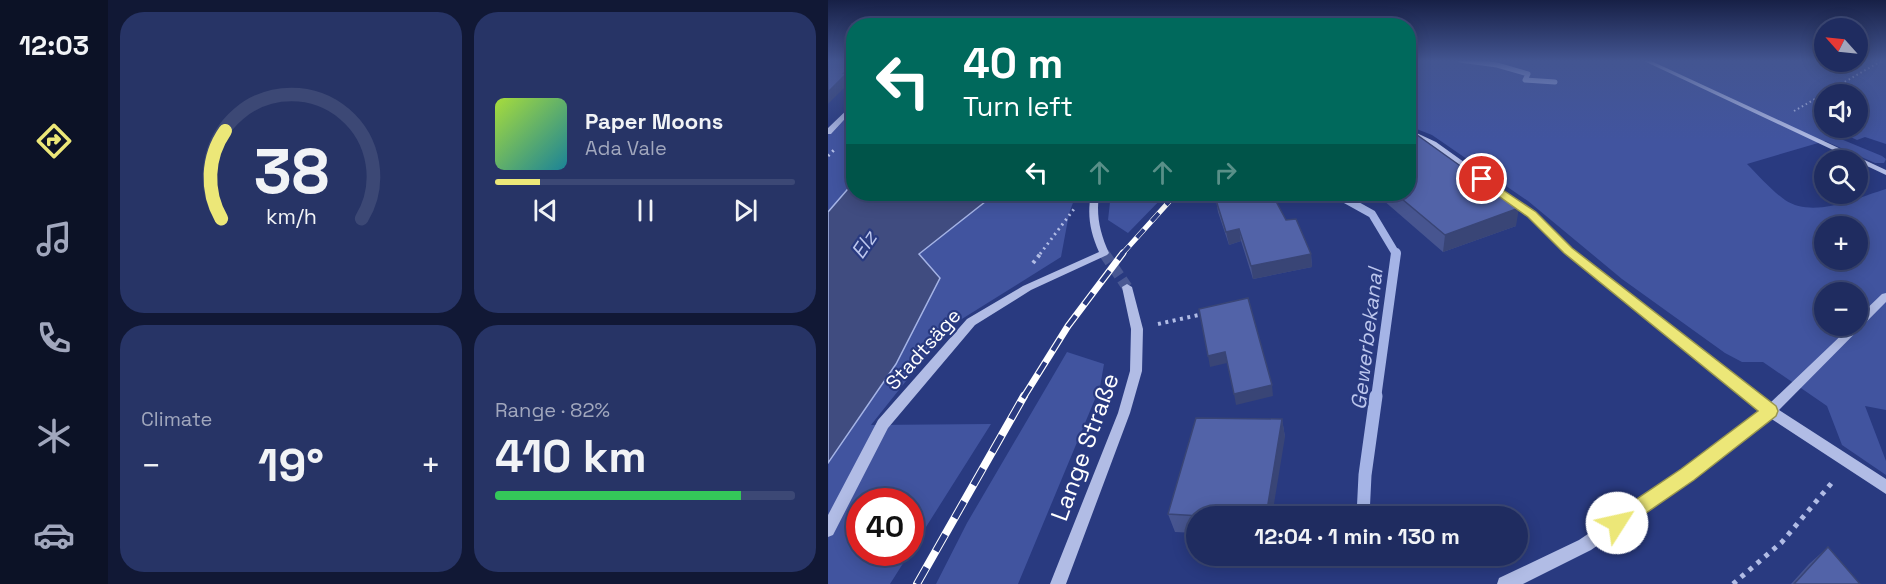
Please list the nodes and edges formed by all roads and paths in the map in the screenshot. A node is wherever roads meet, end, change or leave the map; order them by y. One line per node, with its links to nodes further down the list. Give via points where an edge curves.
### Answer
1 (1703, 87): 7 (street)
2 (1836, 87): 4 (path)
3 (846, 113): 5 (street)
4 (1791, 113)
5 (828, 132)
6 (1416, 135): 17 (street, via 1532,214 1568,251)
7 (1886, 173)
8 (1086, 201): 10 (path, via 1068,214)
9 (1094, 201): 20 (street, Stadtsäge, via 1094,232 1104,253 1028,288 970,322 883,424)
10 (1030, 266)
11 (1127, 286): 21 (street, Lange Straße, via 1137,329 1136,371 1124,413)
12 (1886, 296): 14 (street)
13 (1212, 312): 15 (path)
14 (1868, 314)
15 (1171, 322)
16 (1846, 336): 17 (street)
17 (1770, 411): 18 (street); 22 (street, via 1688,475 1586,545)
18 (1849, 463): 19 (street); 23 (path, via 1782,542)
19 (1886, 487)
20 (828, 530)
21 (1058, 584)
22 (1505, 584)
23 (1733, 584)

